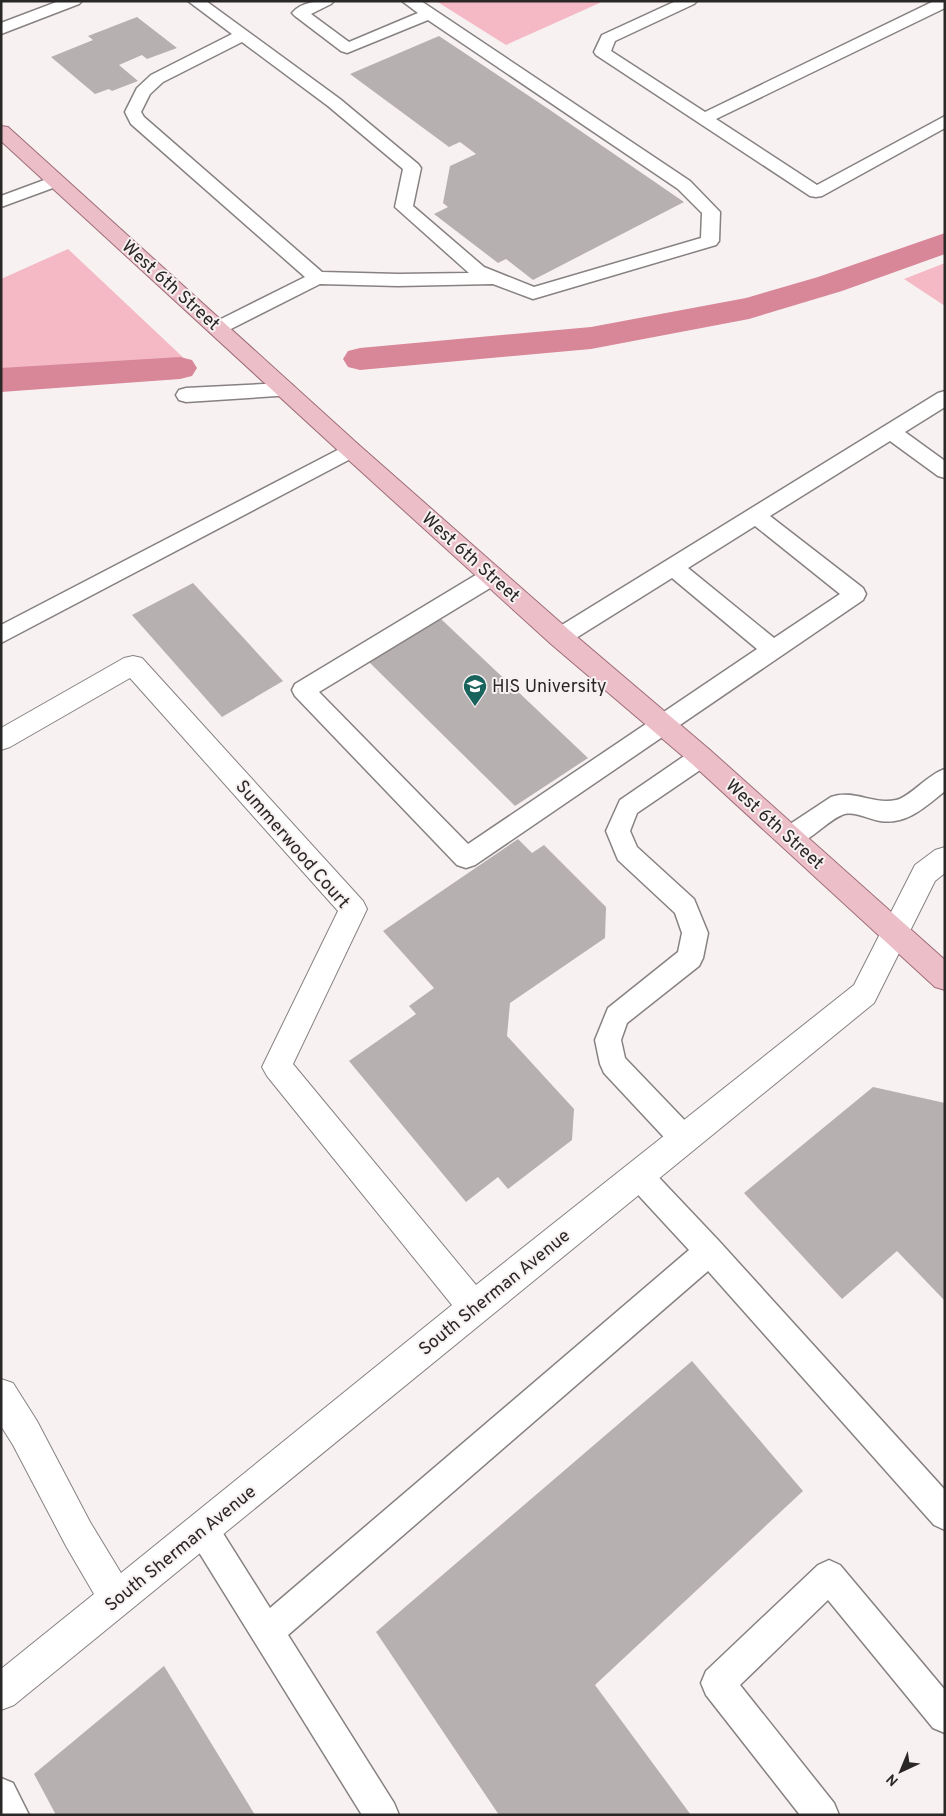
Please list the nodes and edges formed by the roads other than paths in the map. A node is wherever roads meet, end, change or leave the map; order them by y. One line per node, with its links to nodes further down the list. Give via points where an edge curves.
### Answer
1 (74, 1): 8 (lane)
2 (196, 1): 9 (lane)
3 (326, 1): 7 (lane, via 300,13 347,48)
4 (410, 1): 7 (lane)
5 (689, 1): 10 (lane, via 608,38 602,52)
6 (945, 2): 10 (lane)
7 (429, 14): 16 (lane, via 684,185 711,212 710,241 533,293)
8 (1, 29)
9 (243, 35): 15 (lane, via 159,75 138,97 133,112 137,120); 16 (lane, via 412,168 404,207 478,271)
10 (704, 119): 11 (lane, via 816,192)
11 (945, 121)
12 (1, 131): 13 (main road, West 6th Street)
13 (55, 181): 14 (lane); 17 (main road, West 6th Street)
14 (1, 202)
15 (317, 278): 16 (lane); 17 (lane)
16 (492, 278)
17 (218, 328): 18 (main road, West 6th Street)
18 (284, 390): 19 (lane); 22 (main road, West 6th Street)
19 (186, 396)
20 (945, 398): 21 (lane)
21 (891, 432): 23 (lane); 24 (lane)
22 (351, 450): 26 (main road, West 6th Street); 27 (lane)
23 (945, 471)
24 (756, 516): 25 (lane); 29 (lane, via 855,594)
25 (673, 566): 28 (lane); 29 (lane)
26 (492, 576): 28 (main road, West 6th Street); 30 (lane, via 303,690 466,858)
27 (1, 635)
28 (560, 637): 30 (main road, West 6th Street)
29 (773, 650): 30 (lane)
30 (662, 725): 32 (main road, West 6th Street)
31 (1, 740): 41 (street, Summerwood Court, via 133,665 353,909 277,1067)
32 (701, 757): 34 (main road, West 6th Street); 38 (lane, via 628,807 618,831 627,853 685,907 695,933 690,958 617,1016 608,1040 613,1064)
33 (945, 778): 34 (lane, via 902,810 881,811 839,804)
34 (790, 837): 36 (main road, West 6th Street)
35 (945, 858): 36 (street, South Sherman Avenue, via 926,873)
36 (895, 933): 37 (main road, West 6th Street); 38 (street, South Sherman Avenue, via 864,994)
37 (945, 978)
38 (684, 1139): 39 (street, South Sherman Avenue)
39 (639, 1176): 40 (lane); 41 (street, South Sherman Avenue)
40 (709, 1251): 43 (lane); 46 (lane)
41 (474, 1307): 44 (street, South Sherman Avenue)
42 (1, 1394): 45 (street)
43 (945, 1514)
44 (203, 1530): 45 (street, South Sherman Avenue); 46 (lane)
45 (117, 1599): 47 (street, South Sherman Avenue)
46 (267, 1632): 51 (lane)
47 (1, 1692)
48 (945, 1716): 52 (lane, via 828,1576 718,1684)
49 (1, 1795): 50 (lane)
50 (12, 1815)
51 (382, 1815)
52 (822, 1815)

